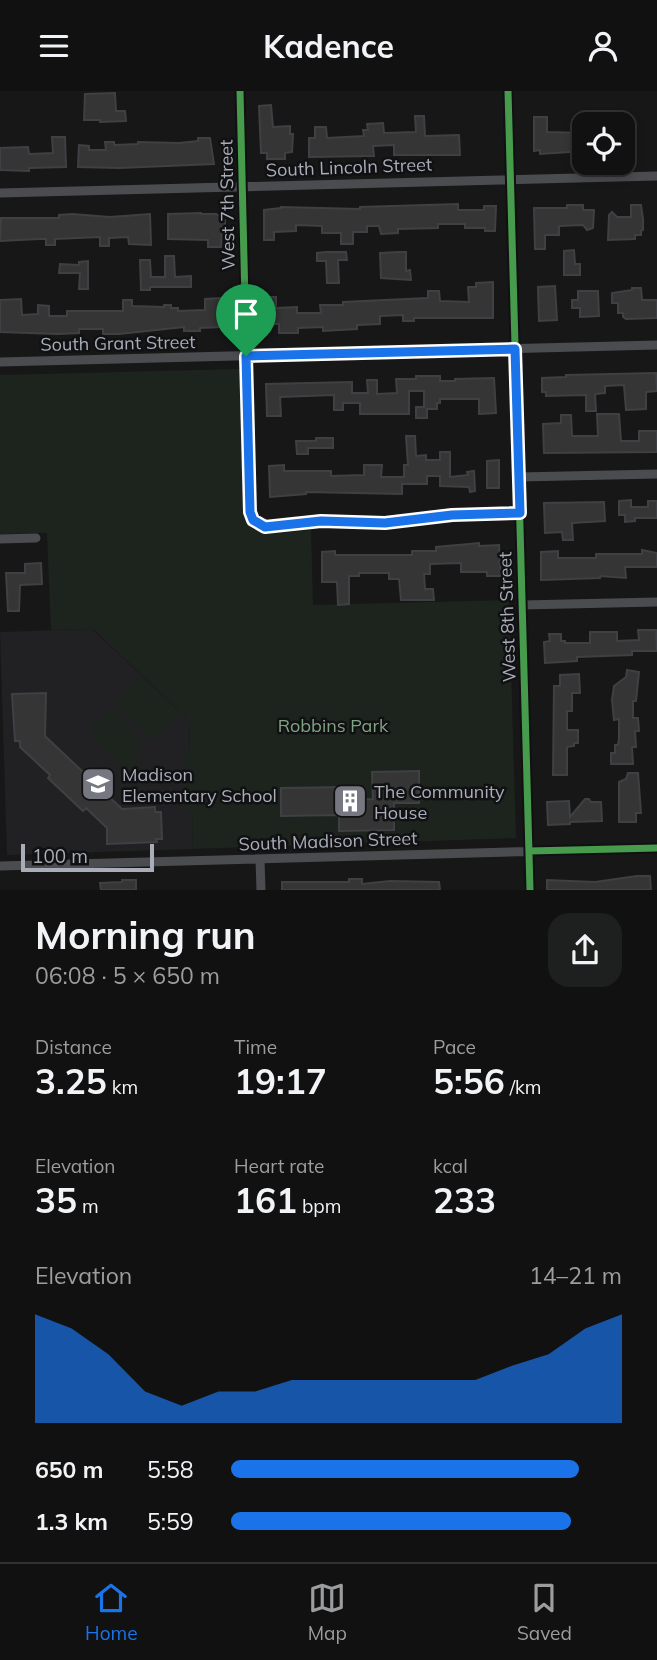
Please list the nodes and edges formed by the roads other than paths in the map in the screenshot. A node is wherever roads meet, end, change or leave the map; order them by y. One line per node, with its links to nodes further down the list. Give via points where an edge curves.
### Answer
1 (240, 91): 5 (street, West 7th Street)
2 (508, 91): 4 (street, West 8th Street)
3 (657, 176): 4 (street, South Lincoln Street)
4 (510, 178): 5 (street, South Lincoln Street); 8 (street, West 8th Street)
5 (243, 186): 6 (street, South Lincoln Street); 9 (street, West 7th Street)
6 (0, 193)
7 (657, 345): 8 (street, South Grant Street)
8 (515, 349): 9 (street, South Grant Street); 12 (street, West 8th Street)
9 (246, 356): 10 (street, South Grant Street); 13 (street, West 7th Street, via 250,512 258,525 385,523)
10 (0, 362)
11 (657, 474): 12 (street)
12 (519, 477): 13 (street, West 8th Street)
13 (520, 513): 17 (street, West 8th Street)
14 (36, 538): 15 (street)
15 (0, 539)
16 (657, 602): 17 (street)
17 (522, 605): 19 (street, West 8th Street)
18 (657, 848): 19 (street, South Madison Street)
19 (529, 851): 20 (street, South Madison Street); 23 (street, West 8th Street)
20 (260, 859): 21 (street, South Madison Street); 22 (street)
21 (0, 866)
22 (261, 890)
23 (530, 890)

